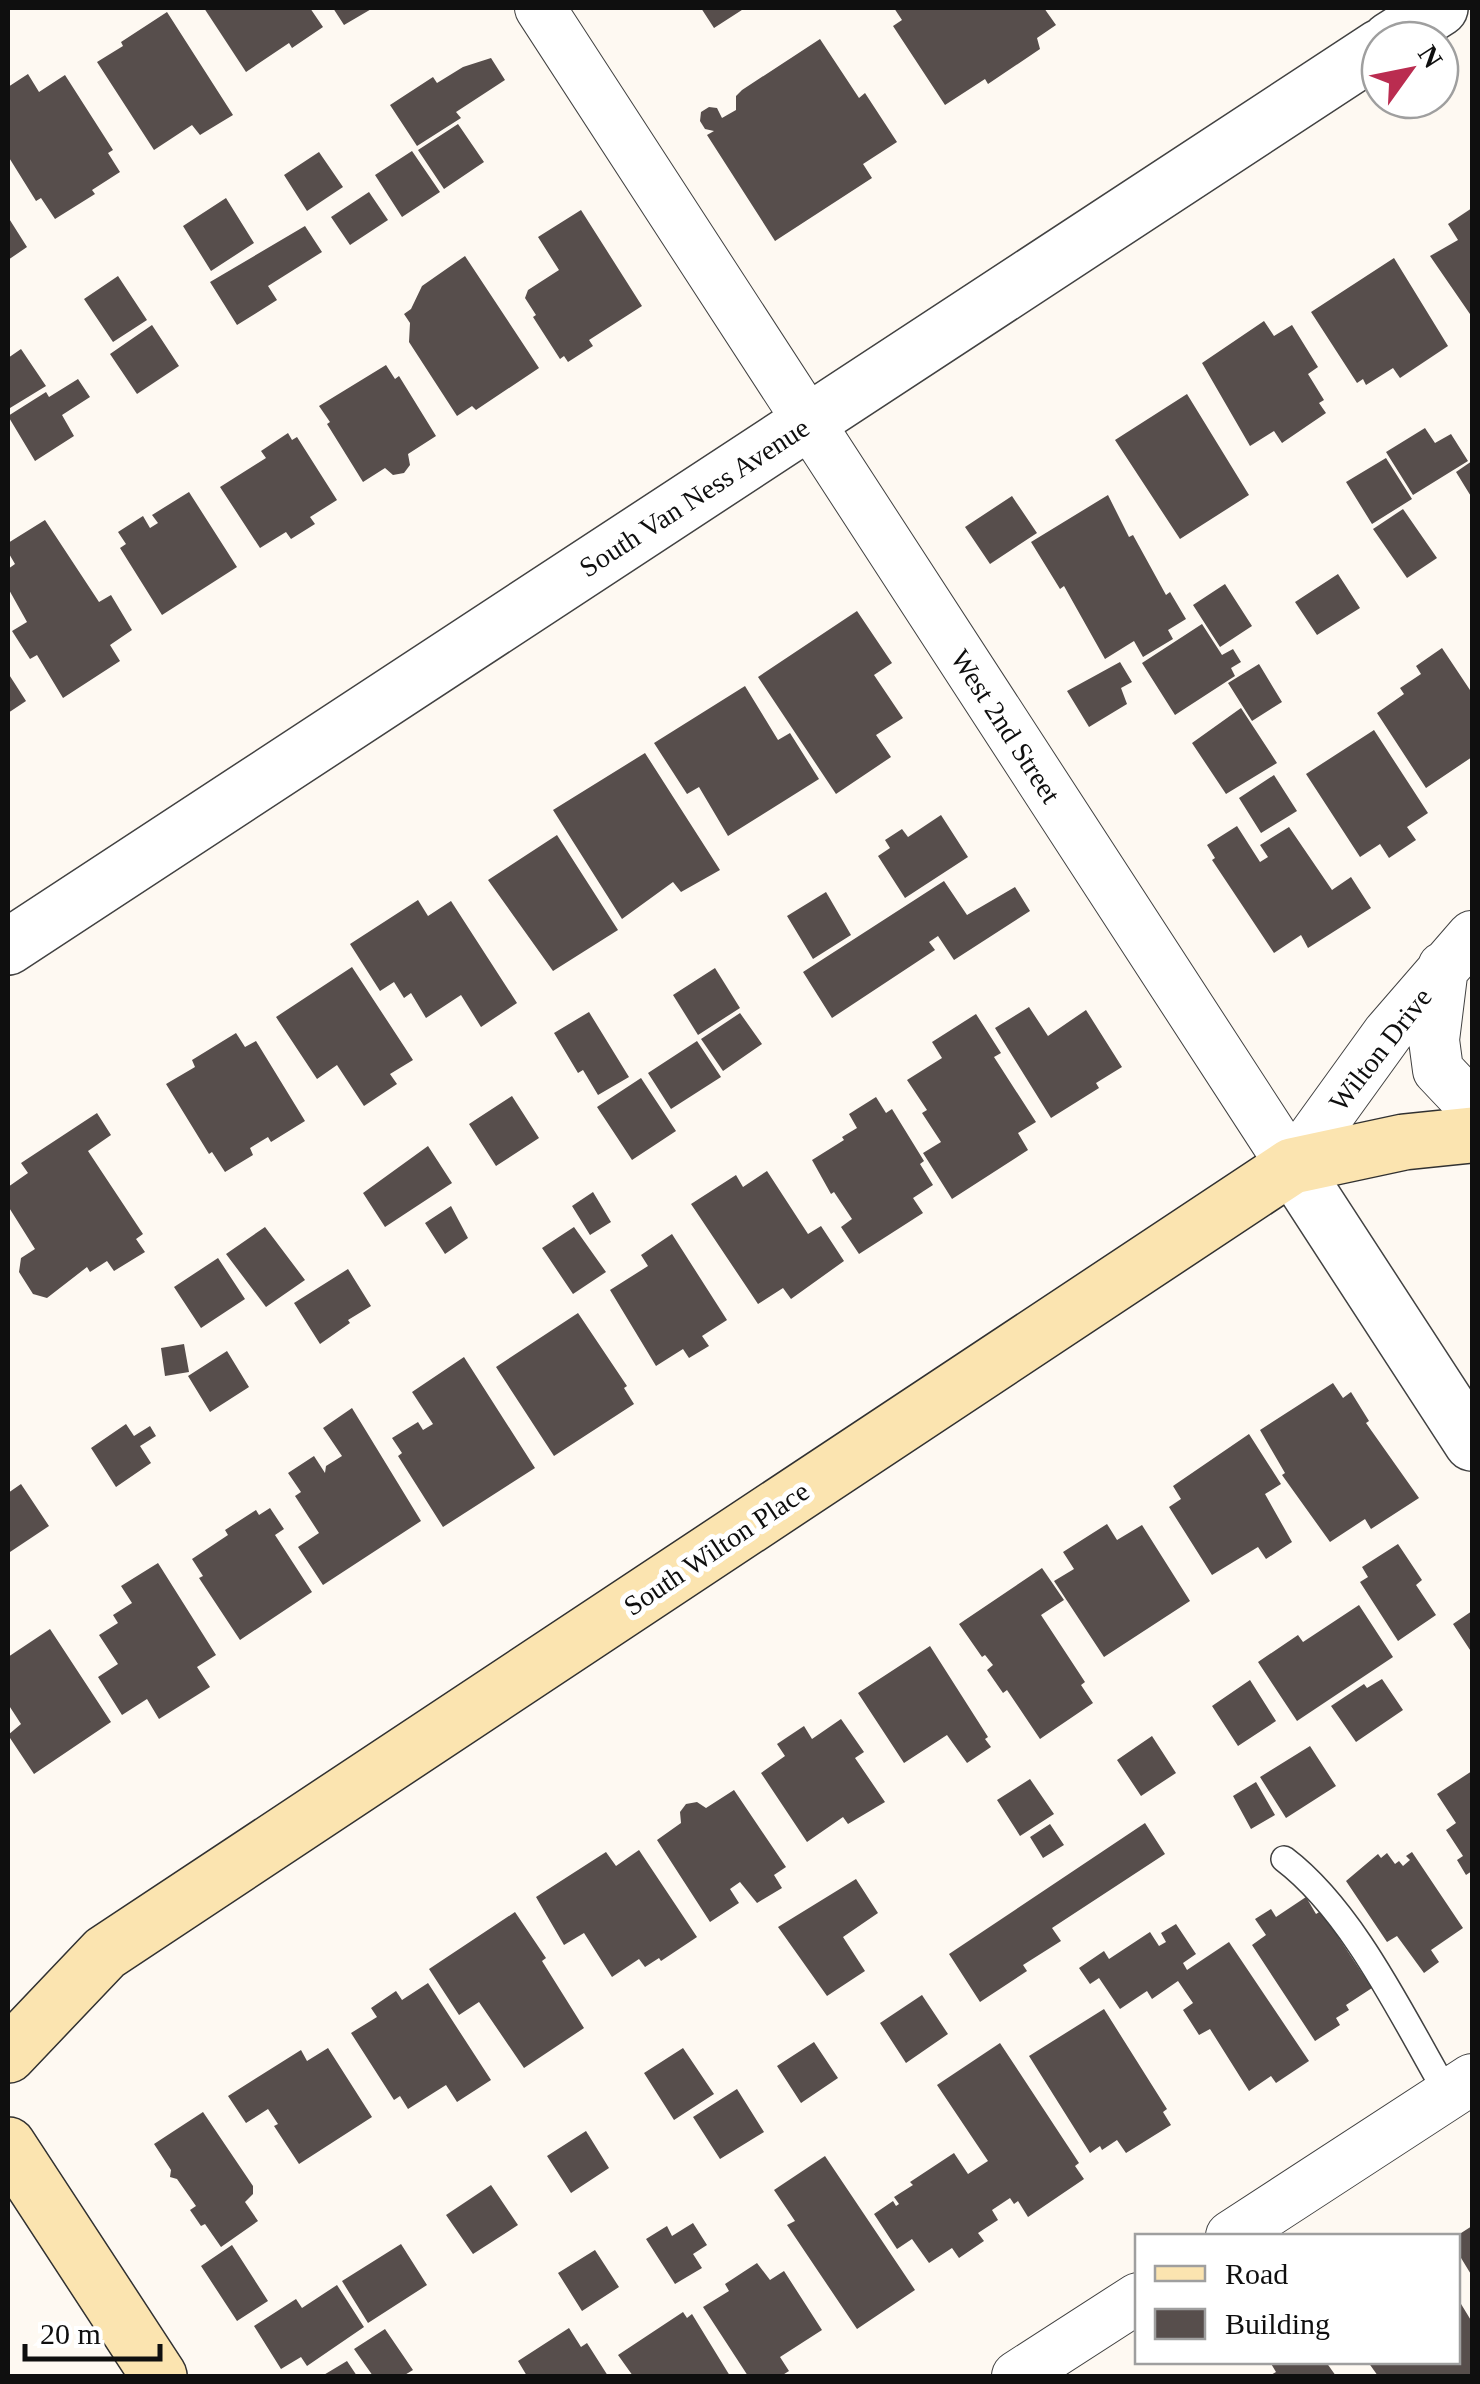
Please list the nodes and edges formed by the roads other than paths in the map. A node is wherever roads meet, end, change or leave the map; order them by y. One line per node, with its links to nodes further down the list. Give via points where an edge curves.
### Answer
1 (540, 8): 3 (street, West 2nd Street)
2 (1360, 60): 3 (street, South Van Ness Avenue)
3 (810, 422): 4 (street, South Van Ness Avenue); 8 (street, West 2nd Street)
4 (8, 948)
5 (1458, 951): 6 (street, via 1434,1040 1438,1070); 8 (street, Wilton Drive, via 1388,1033)
6 (1472, 1106)
7 (1472, 1136): 8 (main road, South Wilton Place, via 1404,1142)
8 (1292, 1166): 9 (street, West 2nd Street); 11 (main road, South Wilton Place, via 105,1953)
9 (1472, 1444)
10 (1284, 1859): 12 (lane, via 1322,1894)
11 (8, 2055)
12 (1460, 2087): 14 (street)
13 (8, 2145): 16 (main road)
14 (1235, 2234)
15 (1135, 2300): 17 (street)
16 (159, 2376)
17 (1017, 2376)

